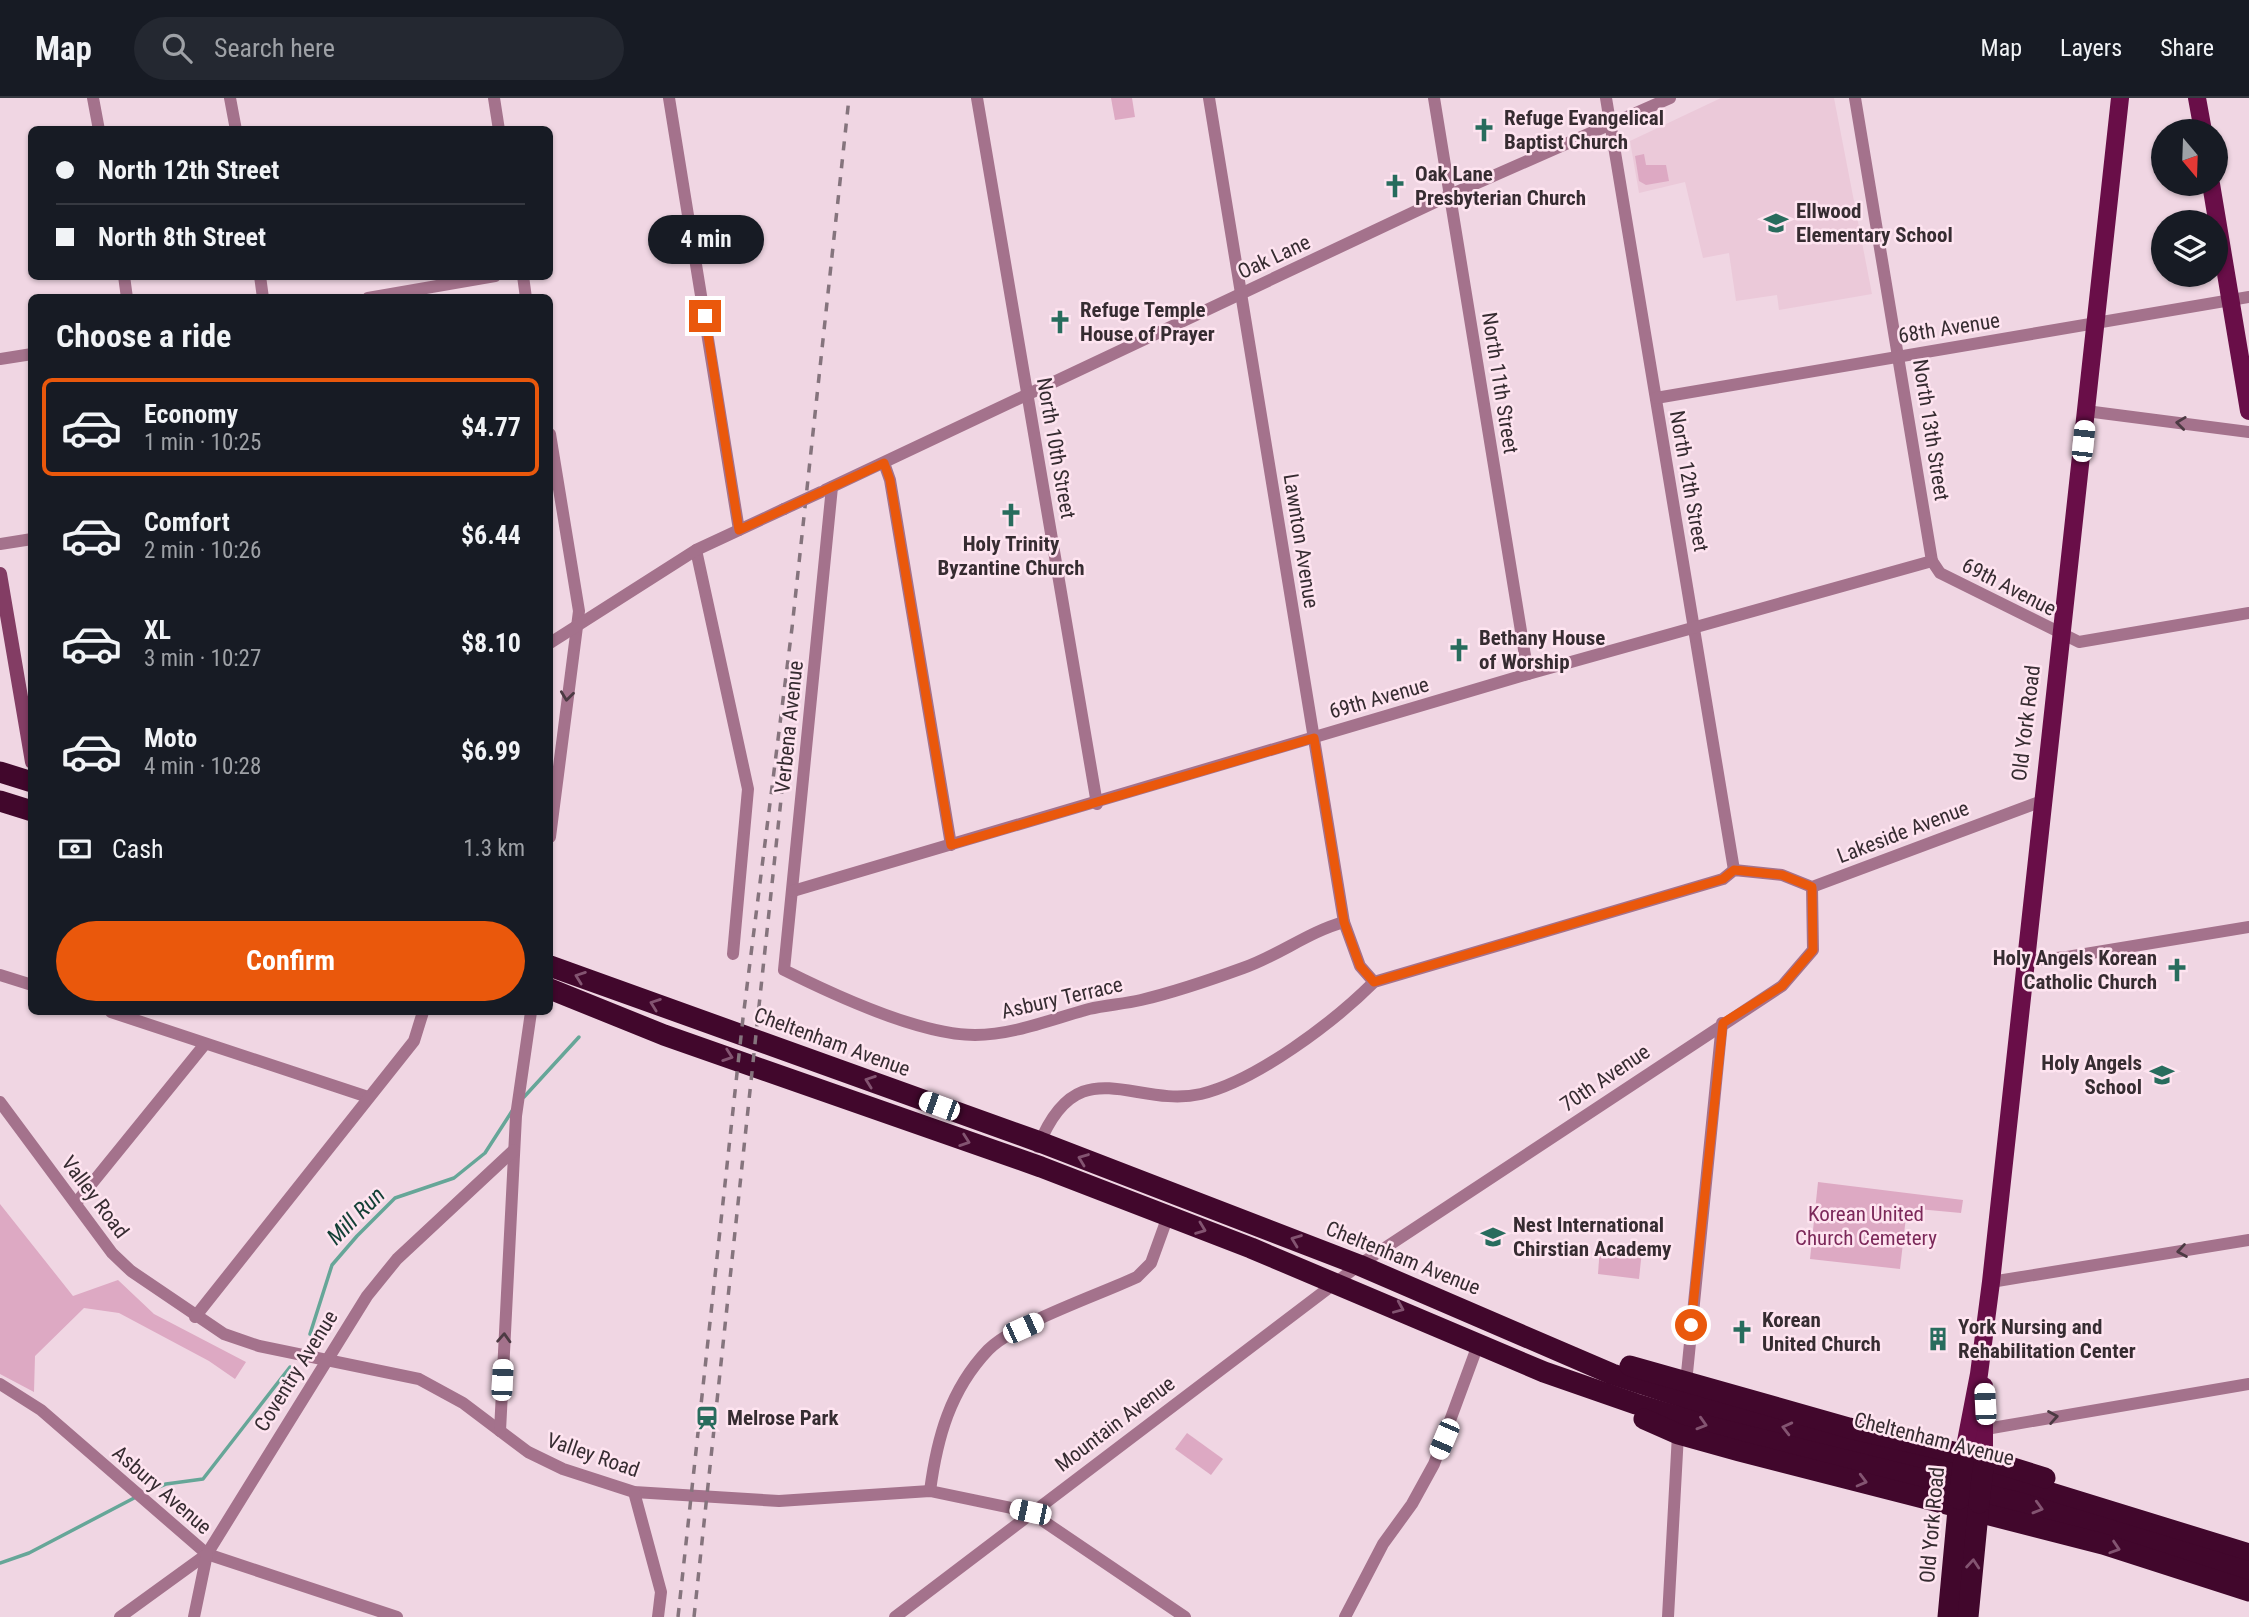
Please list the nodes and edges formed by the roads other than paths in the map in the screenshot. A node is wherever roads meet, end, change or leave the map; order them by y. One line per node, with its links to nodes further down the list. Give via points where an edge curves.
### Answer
1 (93, 98): 14 (street)
2 (230, 98): 15 (street)
3 (494, 98): 16 (street)
4 (669, 98): 37 (street)
5 (978, 98): 29 (street, North 10th Street)
6 (1209, 98): 22 (street, Lawnton Avenue)
7 (1434, 98): 18 (street, North 11th Street)
8 (1605, 98): 17 (street, North 12th Street)
9 (1670, 98): 17 (street, Oak Lane)
10 (1855, 98): 27 (street, North 13th Street)
11 (2120, 98): 25 (main road, Old York Road)
12 (2197, 98): 13 (main road)
13 (2201, 119)
14 (98, 126)
15 (235, 126)
16 (498, 126)
17 (1610, 126): 18 (street, Oak Lane); 30 (street, North 12th Street)
18 (1450, 195): 22 (street, Oak Lane); 48 (street, North 11th Street)
19 (2213, 196): 24 (main road)
20 (472, 280): 21 (street)
21 (391, 294)
22 (1241, 294): 29 (street, Oak Lane); 50 (street, Lawnton Avenue)
23 (2249, 297): 24 (street, 68th Avenue)
24 (2231, 300): 25 (street, 68th Avenue); 32 (main road)
25 (2097, 324): 27 (street, 68th Avenue); 31 (main road, Old York Road)
26 (28, 355): 28 (street)
27 (1900, 355): 30 (street, 68th Avenue); 41 (street, North 13th Street)
28 (0, 359)
29 (1028, 395): 35 (street, Oak Lane); 55 (street, North 10th Street)
30 (1656, 398): 45 (street, North 12th Street)
31 (2086, 411): 33 (street, one-way to 31); 46 (main road, Old York Road)
32 (2249, 411)
33 (2249, 432)
34 (553, 452): 44 (street, via 579,611)
35 (884, 463): 36 (street, Oak Lane); 58 (street)
36 (827, 490): 37 (street, Oak Lane, bridge); 61 (street, Verbena Avenue)
37 (739, 530): 40 (street)
38 (28, 540): 39 (street)
39 (0, 544)
40 (696, 550): 44 (street); 64 (street, via 748,789)
41 (1932, 561): 45 (street, 69th Avenue); 46 (street, 69th Avenue, via 1940,572)
42 (0, 574): 49 (street)
43 (2249, 613): 46 (street, 69th Avenue, via 2079,642)
44 (576, 628): 47 (street); 57 (street, one-way to 57)
45 (1695, 629): 48 (street, 69th Avenue); 59 (street, North 12th Street)
46 (2062, 635): 54 (main road, Old York Road)
47 (553, 640)
48 (1528, 674): 50 (street, 69th Avenue)
49 (28, 738)
50 (1314, 738): 55 (street, 69th Avenue); 62 (street, Lawnton Avenue)
51 (0, 772): 52 (highway)
52 (28, 781)
53 (0, 801): 56 (highway)
54 (2042, 801): 60 (street, Lakeside Avenue); 65 (main road, Old York Road)
55 (1097, 804): 58 (street, 69th Avenue)
56 (28, 810)
57 (553, 813)
58 (951, 845): 61 (street, 69th Avenue)
59 (1734, 870): 60 (street, via 1782,875); 69 (street, via 1723,879)
60 (1812, 887): 75 (street, 70th Avenue, via 1813,950 1782,986)
61 (793, 891): 67 (street, Verbena Avenue)
62 (1344, 922): 67 (street, Asbury Terrace, via 1324,927 1246,967 1142,1000 976,1035 905,1020 828,992); 69 (street, Lawnton Avenue, via 1360,966)
63 (2249, 927): 65 (street)
64 (733, 954)
65 (2025, 961): 87 (main road, Old York Road)
66 (553, 967): 79 (highway, Cheltenham Avenue, one-way to 66)
67 (784, 970)
68 (0, 975): 70 (street)
69 (1374, 982): 79 (street, via 1304,1039 1236,1081 1200,1094 1176,1096 1123,1087 1095,1089 1061,1108)
70 (28, 984)
71 (553, 990): 81 (highway, Cheltenham Avenue, one-way to 81, via 664,1035)
72 (120, 1015): 76 (street)
73 (422, 1015): 77 (street, via 414,1041)
74 (531, 1015): 80 (street)
75 (1723, 1023): 85 (street, 70th Avenue); 94 (street)
76 (205, 1044): 77 (street); 82 (street)
77 (368, 1097): 88 (street)
78 (0, 1102): 82 (street, Valley Road)
79 (1040, 1142): 81 (street); 85 (highway, Cheltenham Avenue, one-way to 79)
80 (514, 1150): 92 (street, Coventry Avenue, via 397,1259 366,1296); 98 (street, one-way to 80)
81 (1032, 1164): 83 (highway, Cheltenham Avenue)
82 (76, 1203): 88 (street, Valley Road, via 121,1262)
83 (1168, 1216): 86 (highway, Cheltenham Avenue, one-way to 86); 101 (street, via 1151,1263 1137,1277 1023,1328 989,1349 952,1400 936,1448)
84 (2249, 1240): 87 (street, one-way to 87)
85 (1359, 1265): 86 (street, Mountain Avenue); 89 (highway, Cheltenham Avenue)
86 (1336, 1282): 90 (highway, Cheltenham Avenue, one-way to 90); 104 (street, Mountain Avenue)
87 (1991, 1282): 91 (main road, Old York Road)
88 (195, 1317): 92 (street, Valley Road, via 224,1334 260,1346)
89 (1524, 1335): 94 (highway); 107 (highway, Cheltenham Avenue, one-way to 89, via 2048,1492 1699,1404 1612,1374)
90 (1479, 1342): 93 (highway, Cheltenham Avenue); 116 (street, via 1434,1464 1383,1544)
91 (1982, 1354): 97 (main road, Old York Road); 100 (main road, Old York Road)
92 (326, 1358): 98 (street, Valley Road, via 419,1379 463,1403); 106 (street, Coventry Avenue)
93 (1544, 1372): 99 (highway); 108 (highway, Cheltenham Avenue, one-way to 108, via 1711,1427 2024,1504)
94 (1686, 1383): 100 (highway)
95 (0, 1384): 106 (street, Asbury Avenue, via 41,1410)
96 (2249, 1384): 97 (street, one-way to 96)
97 (1986, 1429): 100 (main road, Old York Road)
98 (500, 1431): 102 (street, Valley Road, via 528,1452 563,1469)
99 (1678, 1434): 103 (highway, one-way to 103); 117 (street)
100 (1973, 1462): 103 (highway, Old York Road, bridge); 105 (highway)
101 (930, 1491): 102 (street, Valley Road, via 779,1501); 104 (street, Valley Road)
102 (634, 1492): 113 (street, via 661,1592)
103 (1969, 1505): 109 (highway, one-way to 109); 118 (highway, Old York Road); 119 (highway, Old York Road, one-way to 103)
104 (1030, 1512): 114 (street, Mountain Avenue); 115 (street, Valley Road)
105 (2249, 1541)
106 (207, 1554): 110 (street, Coventry Avenue); 111 (street); 112 (street, Asbury Avenue)
107 (2249, 1554)
108 (2249, 1572)
109 (2249, 1591)
110 (120, 1617)
111 (194, 1617)
112 (397, 1617)
113 (658, 1617)
114 (895, 1617)
115 (1185, 1617)
116 (1345, 1617)
117 (1668, 1617)
118 (1948, 1617)
119 (1968, 1617)

